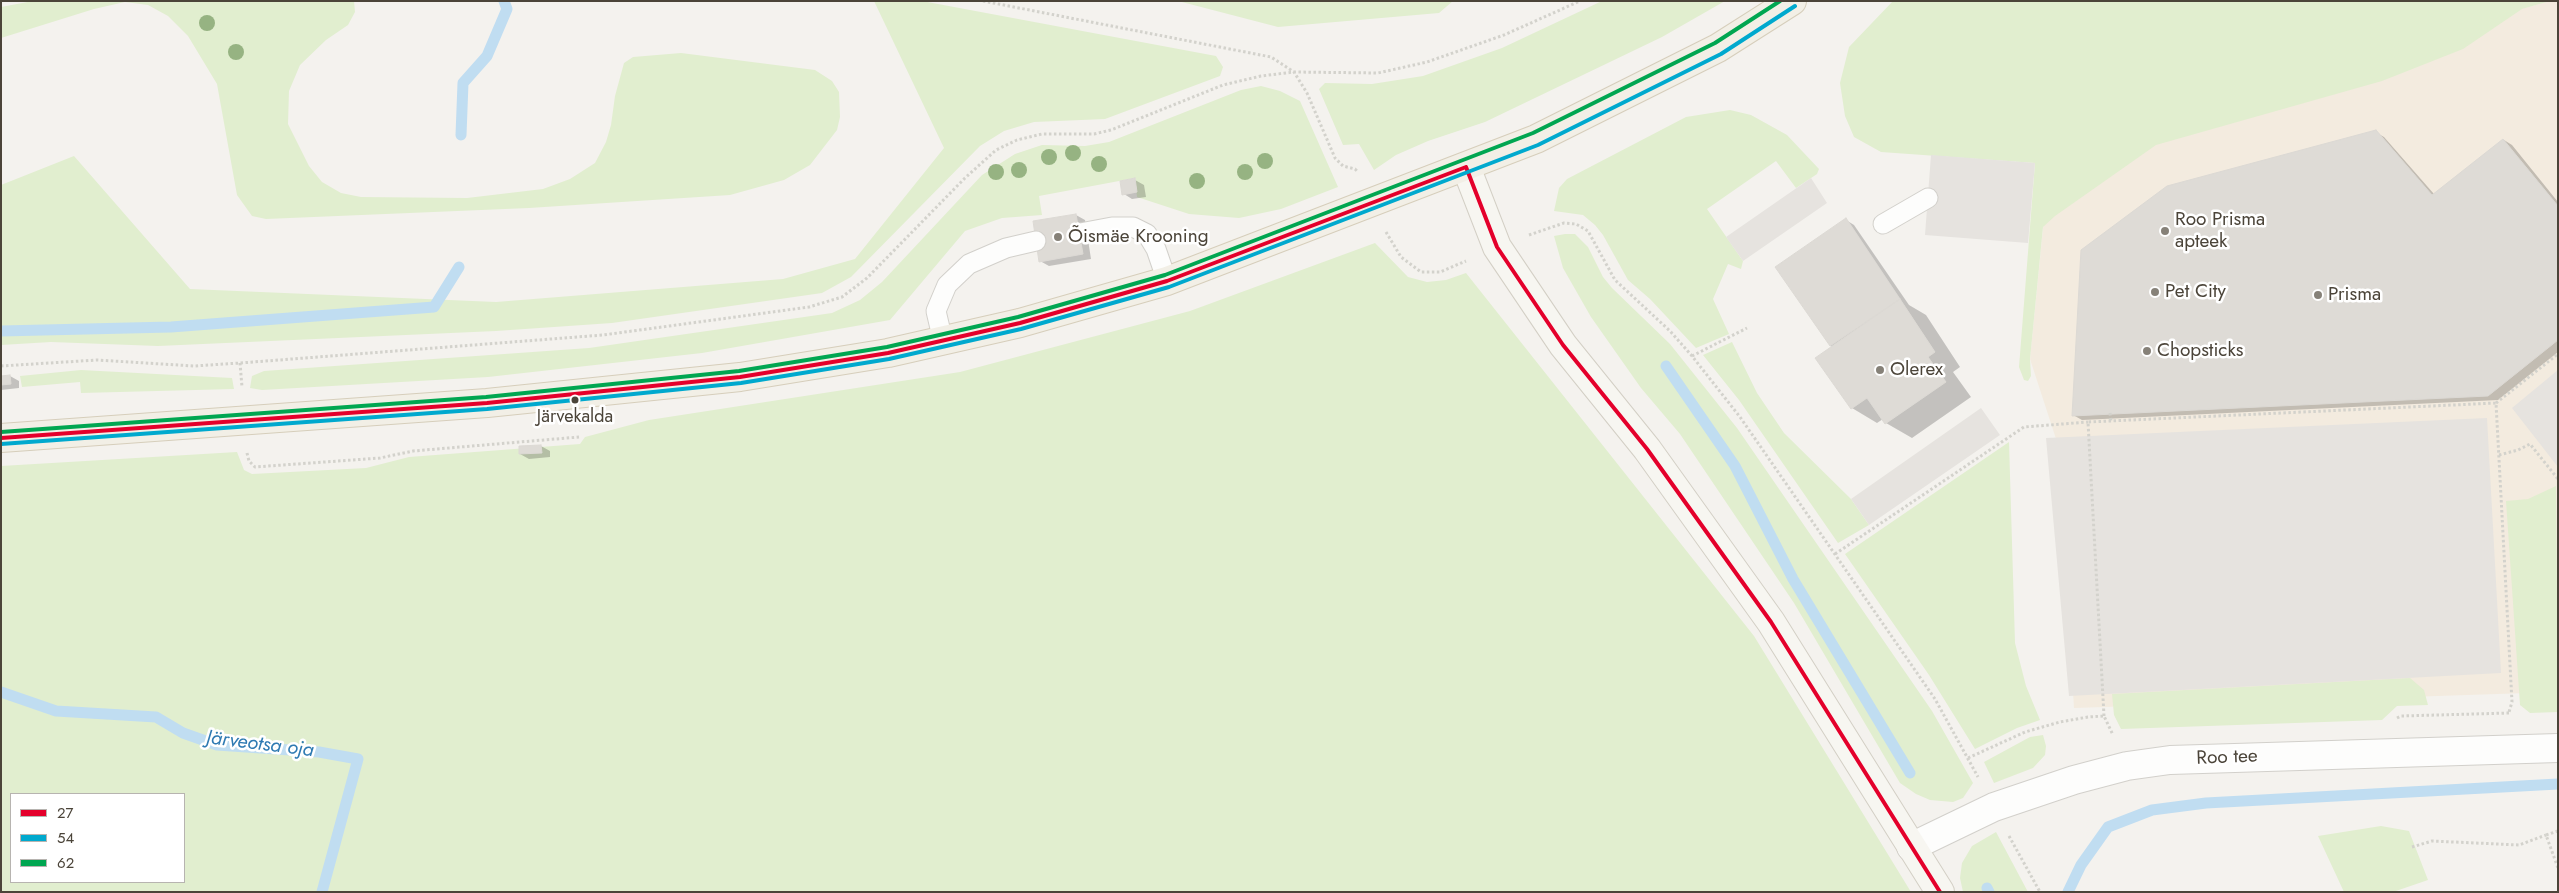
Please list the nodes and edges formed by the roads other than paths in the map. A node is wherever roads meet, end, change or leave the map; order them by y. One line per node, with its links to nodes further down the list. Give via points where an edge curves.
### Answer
1 (1792, 1): 2 (main road, via 1718,48 1536,139)
2 (1466, 167): 7 (main road); 11 (street, via 1497,247 1563,345 1648,449 1771,622)
3 (1928, 198): 4 (lane)
4 (1883, 224)
5 (1080, 233): 7 (lane, via 1133,227 1146,234 1156,249)
6 (1036, 241): 8 (lane, via 1006,248 970,264 947,285 936,311)
7 (1167, 281): 8 (main road)
8 (944, 341): 9 (main road, via 888,354 740,377 506,401)
9 (1, 438)
10 (2558, 748): 11 (street, Roo tee, via 2170,760 2127,766 1994,807)
11 (1911, 846): 12 (street)
12 (1940, 892)

